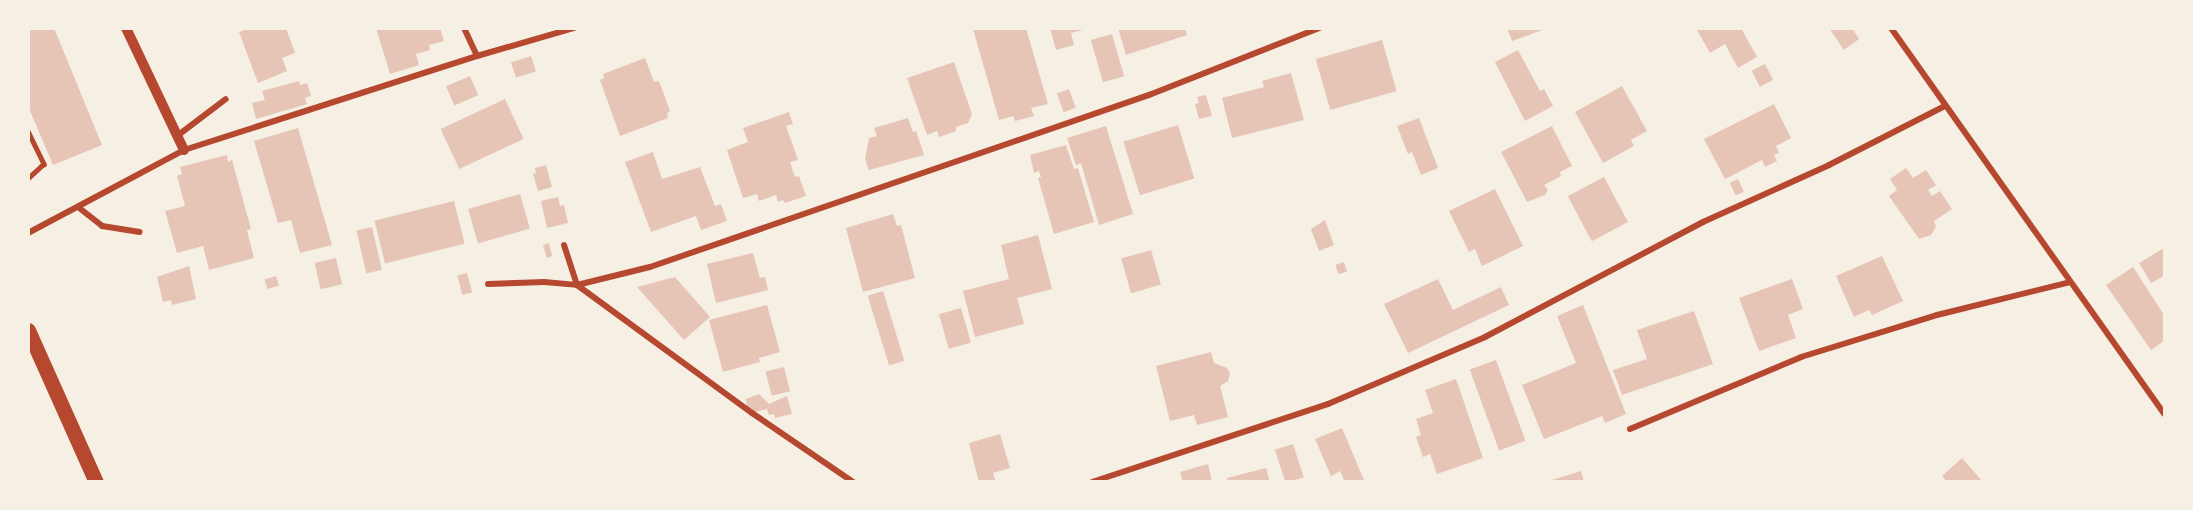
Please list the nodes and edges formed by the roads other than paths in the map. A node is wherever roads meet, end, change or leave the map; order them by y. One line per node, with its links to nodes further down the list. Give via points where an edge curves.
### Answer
1 (126, 28): 10 (street)
2 (464, 28): 6 (street)
3 (574, 28): 6 (street)
4 (1319, 28): 19 (street, via 1149,95 650,267)
5 (1891, 28): 8 (street)
6 (477, 56): 11 (street)
7 (226, 99): 10 (street)
8 (1945, 105): 17 (street); 25 (street, via 1829,165 1703,222 1475,342 1328,404)
9 (28, 131): 12 (lane, via 44,164)
10 (177, 136): 11 (street)
11 (184, 150): 13 (street)
12 (28, 179)
13 (78, 207): 14 (street, via 102,226); 15 (street)
14 (140, 232)
15 (28, 233)
16 (564, 245): 19 (street)
17 (2070, 282): 21 (street); 22 (street, via 1937,315 1801,357)
18 (488, 284): 19 (street)
19 (577, 285): 24 (street)
20 (28, 330): 23 (main road)
21 (2164, 414)
22 (1630, 429)
23 (96, 482)
24 (854, 482)
25 (1092, 482)

